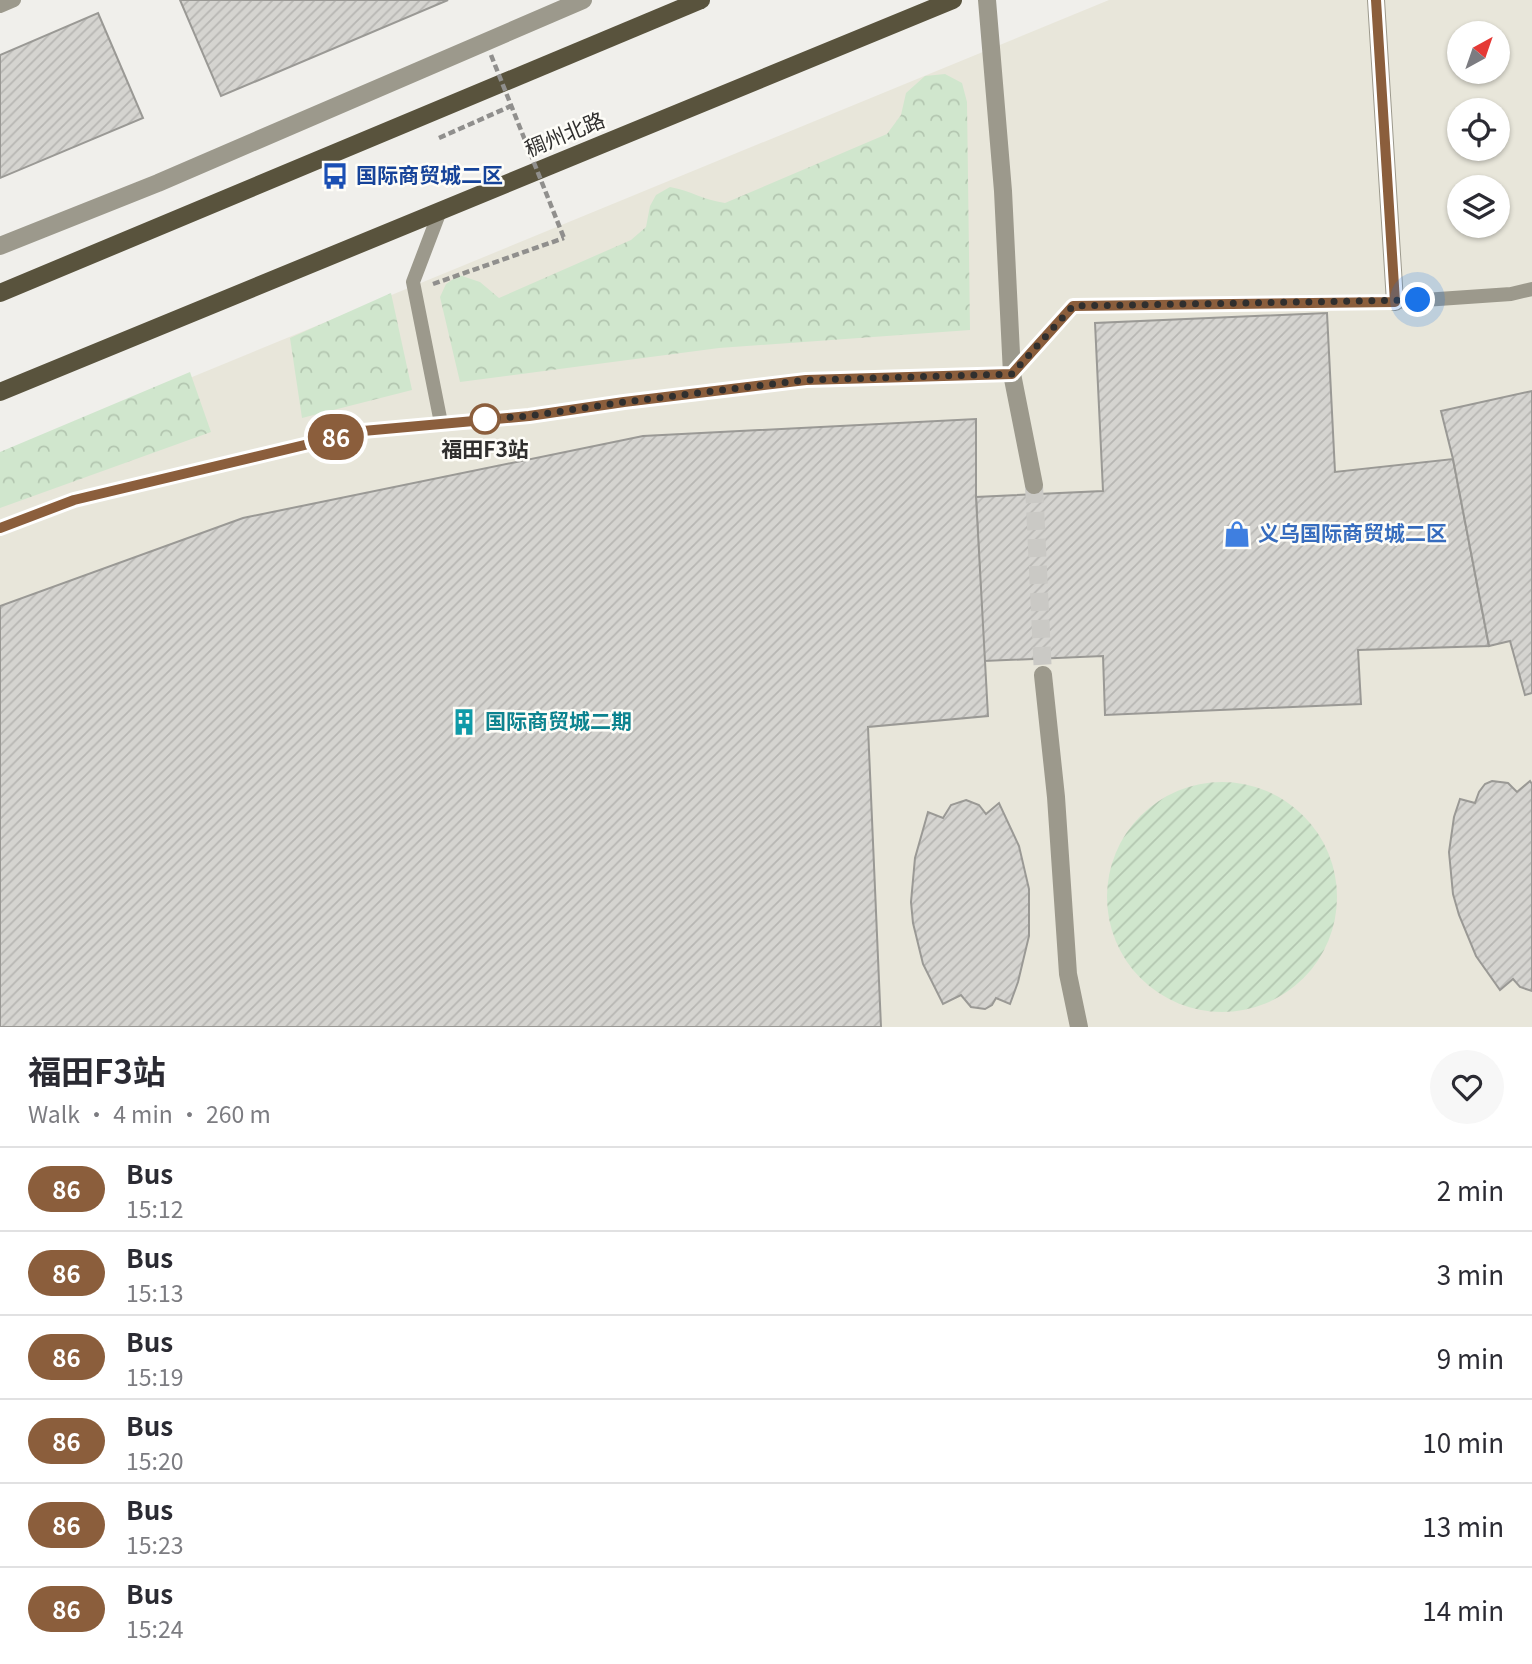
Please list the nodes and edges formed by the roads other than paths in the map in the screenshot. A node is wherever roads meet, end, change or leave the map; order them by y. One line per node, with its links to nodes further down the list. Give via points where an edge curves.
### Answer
1 (14, 0): 7 (lane)
2 (583, 0): 9 (street)
3 (701, 0): 11 (main road)
4 (953, 0): 8 (main road, 稠州北路)
5 (987, 0): 13 (street)
6 (1376, 0): 12 (street)
7 (0, 6)
8 (440, 212): 14 (main road, 稠州北路); 15 (lane, via 413,282)
9 (0, 246)
10 (1532, 289): 12 (lane)
11 (0, 293)
12 (1395, 302): 13 (lane, via 1073,306)
13 (1012, 374): 15 (lane, via 806,380); 16 (street)
14 (0, 392)
15 (441, 423): 17 (lane, via 363,431 87,496)
16 (1034, 485)
17 (0, 528)
18 (1043, 675): 19 (street, via 1068,974)
19 (1080, 1027)

